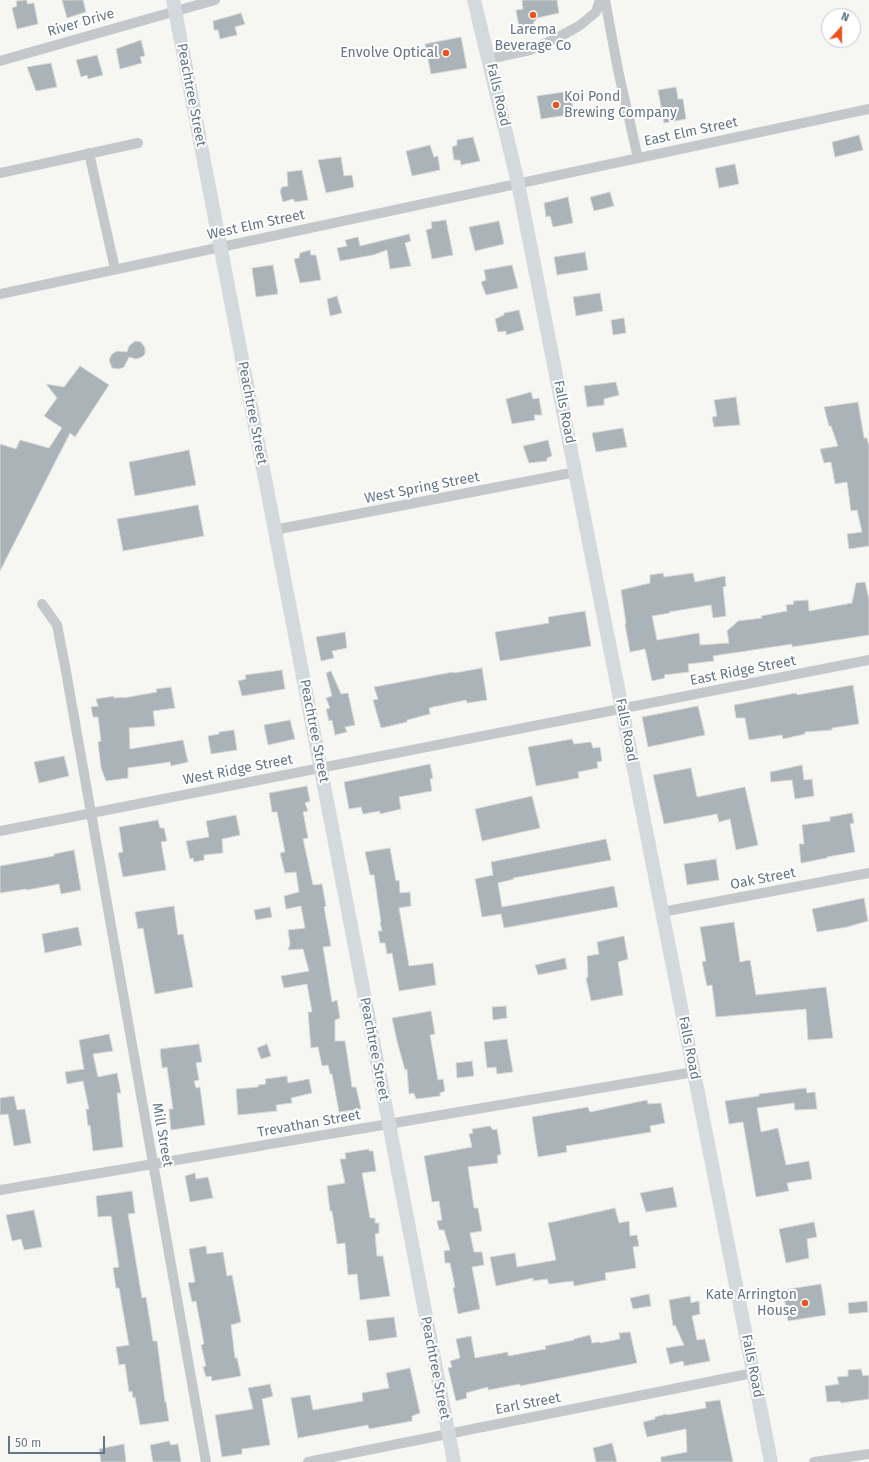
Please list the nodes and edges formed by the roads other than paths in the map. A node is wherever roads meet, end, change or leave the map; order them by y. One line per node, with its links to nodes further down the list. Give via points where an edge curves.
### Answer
1 (215, 0): 5 (street, River Drive)
2 (474, 0): 6 (main road, Falls Road)
3 (600, 0): 6 (street, via 596,12 579,26 557,38 530,50)
4 (605, 0): 11 (street)
5 (174, 5): 7 (street, River Drive); 14 (main road, Peachtree Street)
6 (489, 59): 13 (main road, Falls Road)
7 (0, 61)
8 (869, 109): 11 (street, East Elm Street)
9 (138, 143): 10 (street)
10 (89, 153): 12 (street); 15 (street)
11 (638, 158): 13 (street, East Elm Street)
12 (0, 173)
13 (518, 183): 14 (street, West Elm Street); 17 (main road, Falls Road)
14 (220, 247): 15 (street, West Elm Street); 18 (main road, Peachtree Street)
15 (114, 270): 16 (street, West Elm Street)
16 (0, 294)
17 (576, 472): 18 (street, West Spring Street); 21 (main road, Falls Road)
18 (274, 530): 22 (main road, Peachtree Street)
19 (42, 604): 23 (street, Mill Street, via 57,624)
20 (869, 660): 21 (street, East Ridge Street)
21 (622, 709): 22 (street, West Ridge Street); 26 (main road, Falls Road)
22 (321, 767): 23 (street, West Ridge Street); 28 (main road, Peachtree Street)
23 (90, 813): 24 (street, West Ridge Street); 29 (street, Mill Street)
24 (0, 831)
25 (869, 873): 26 (street, Oak Street)
26 (662, 912): 27 (main road, Falls Road)
27 (694, 1072): 28 (street, Trevathan Street); 31 (main road, Falls Road)
28 (388, 1124): 29 (street, Trevathan Street); 32 (main road, Peachtree Street)
29 (153, 1164): 30 (street, Trevathan Street); 34 (street, Mill Street)
30 (0, 1190)
31 (753, 1373): 32 (street, Earl Street); 37 (main road, Falls Road)
32 (447, 1434): 35 (street, Earl Street); 36 (main road, Peachtree Street)
33 (869, 1454): 38 (street)
34 (206, 1462)
35 (308, 1462)
36 (454, 1462)
37 (771, 1462)
38 (814, 1462)

